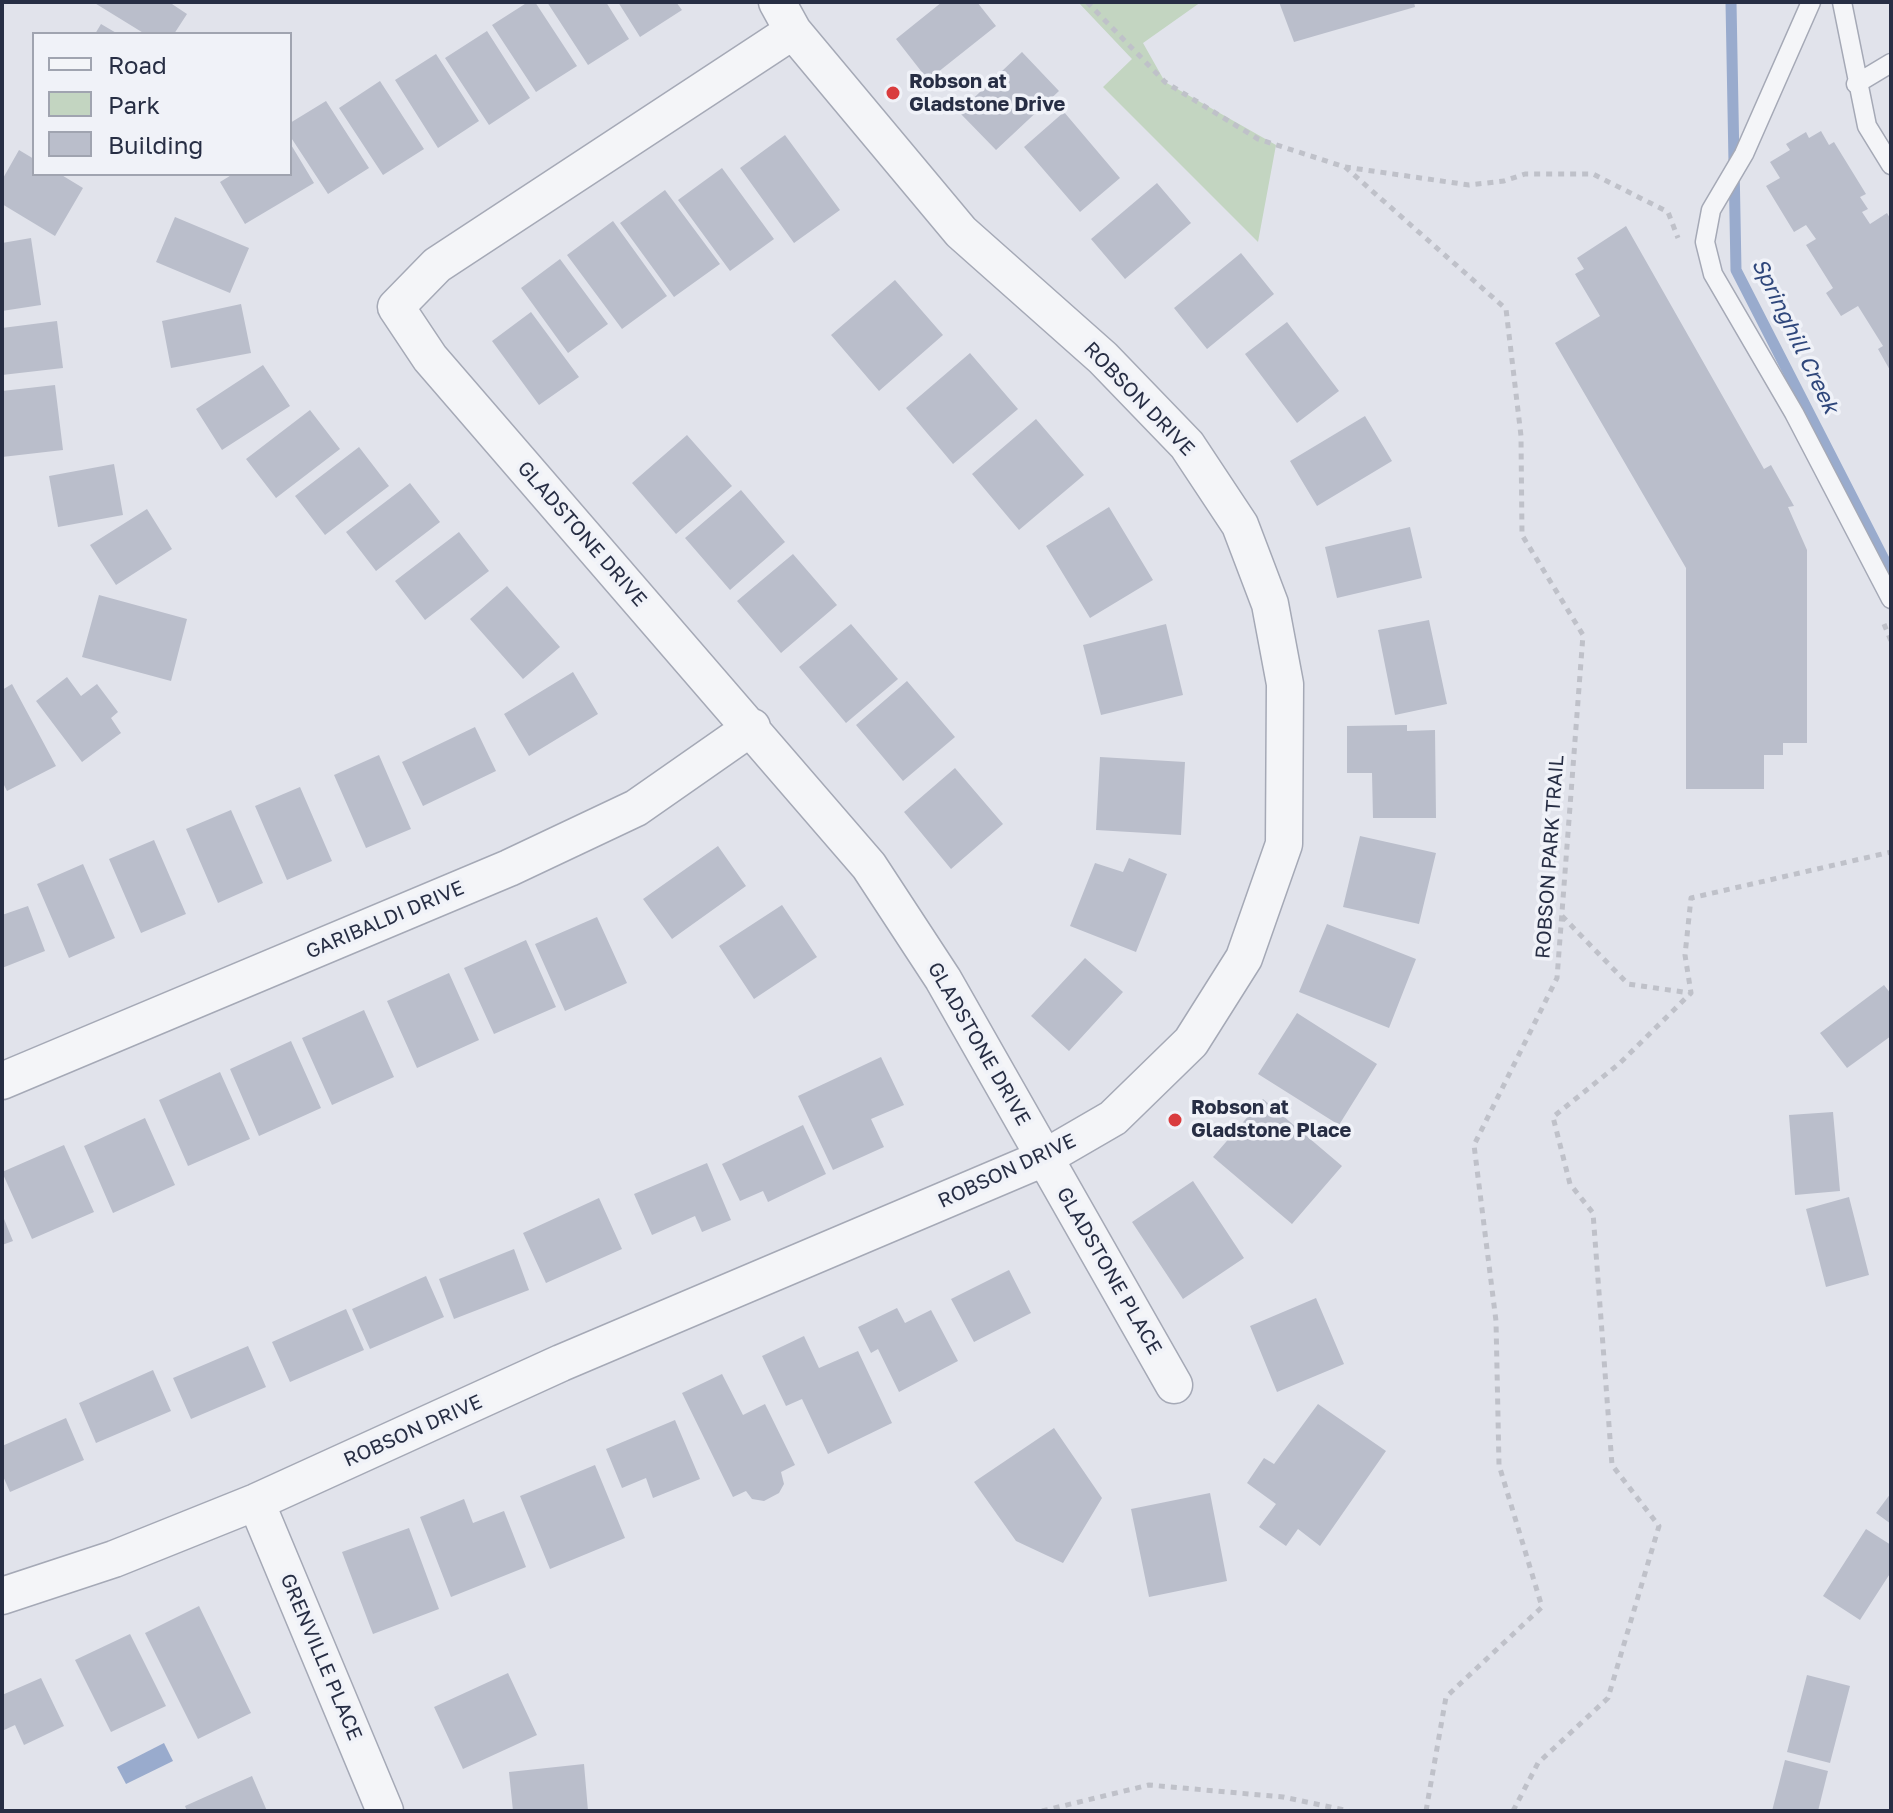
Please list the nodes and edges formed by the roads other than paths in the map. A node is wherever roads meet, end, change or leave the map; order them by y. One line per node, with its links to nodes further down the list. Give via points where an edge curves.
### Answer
1 (1811, 2): 7 (lane, via 1744,154 1711,210 1705,242 1713,274 1794,413)
2 (1842, 2): 5 (lane)
3 (785, 17): 8 (street, GLADSTONE DRIVE, via 437,265 396,307 430,358); 10 (street, ROBSON DRIVE, via 961,232 1103,358 1187,445 1240,525 1270,604 1285,684 1284,844 1244,958 1191,1042 1113,1118)
4 (1891, 63): 5 (lane)
5 (1856, 84): 6 (lane, via 1867,126)
6 (1891, 165)
7 (1891, 599)
8 (752, 727): 9 (street, GARIBALDI DRIVE, via 636,808 607,822); 10 (street, GLADSTONE DRIVE, via 869,866 943,979)
9 (2, 1081)
10 (1044, 1158): 11 (street, GLADSTONE PLACE); 12 (street, ROBSON DRIVE, via 561,1363)
11 (1174, 1385)
12 (256, 1502): 13 (street, ROBSON DRIVE, via 114,1559); 14 (street, GRENVILLE PLACE)
13 (2, 1596)
14 (385, 1811)

